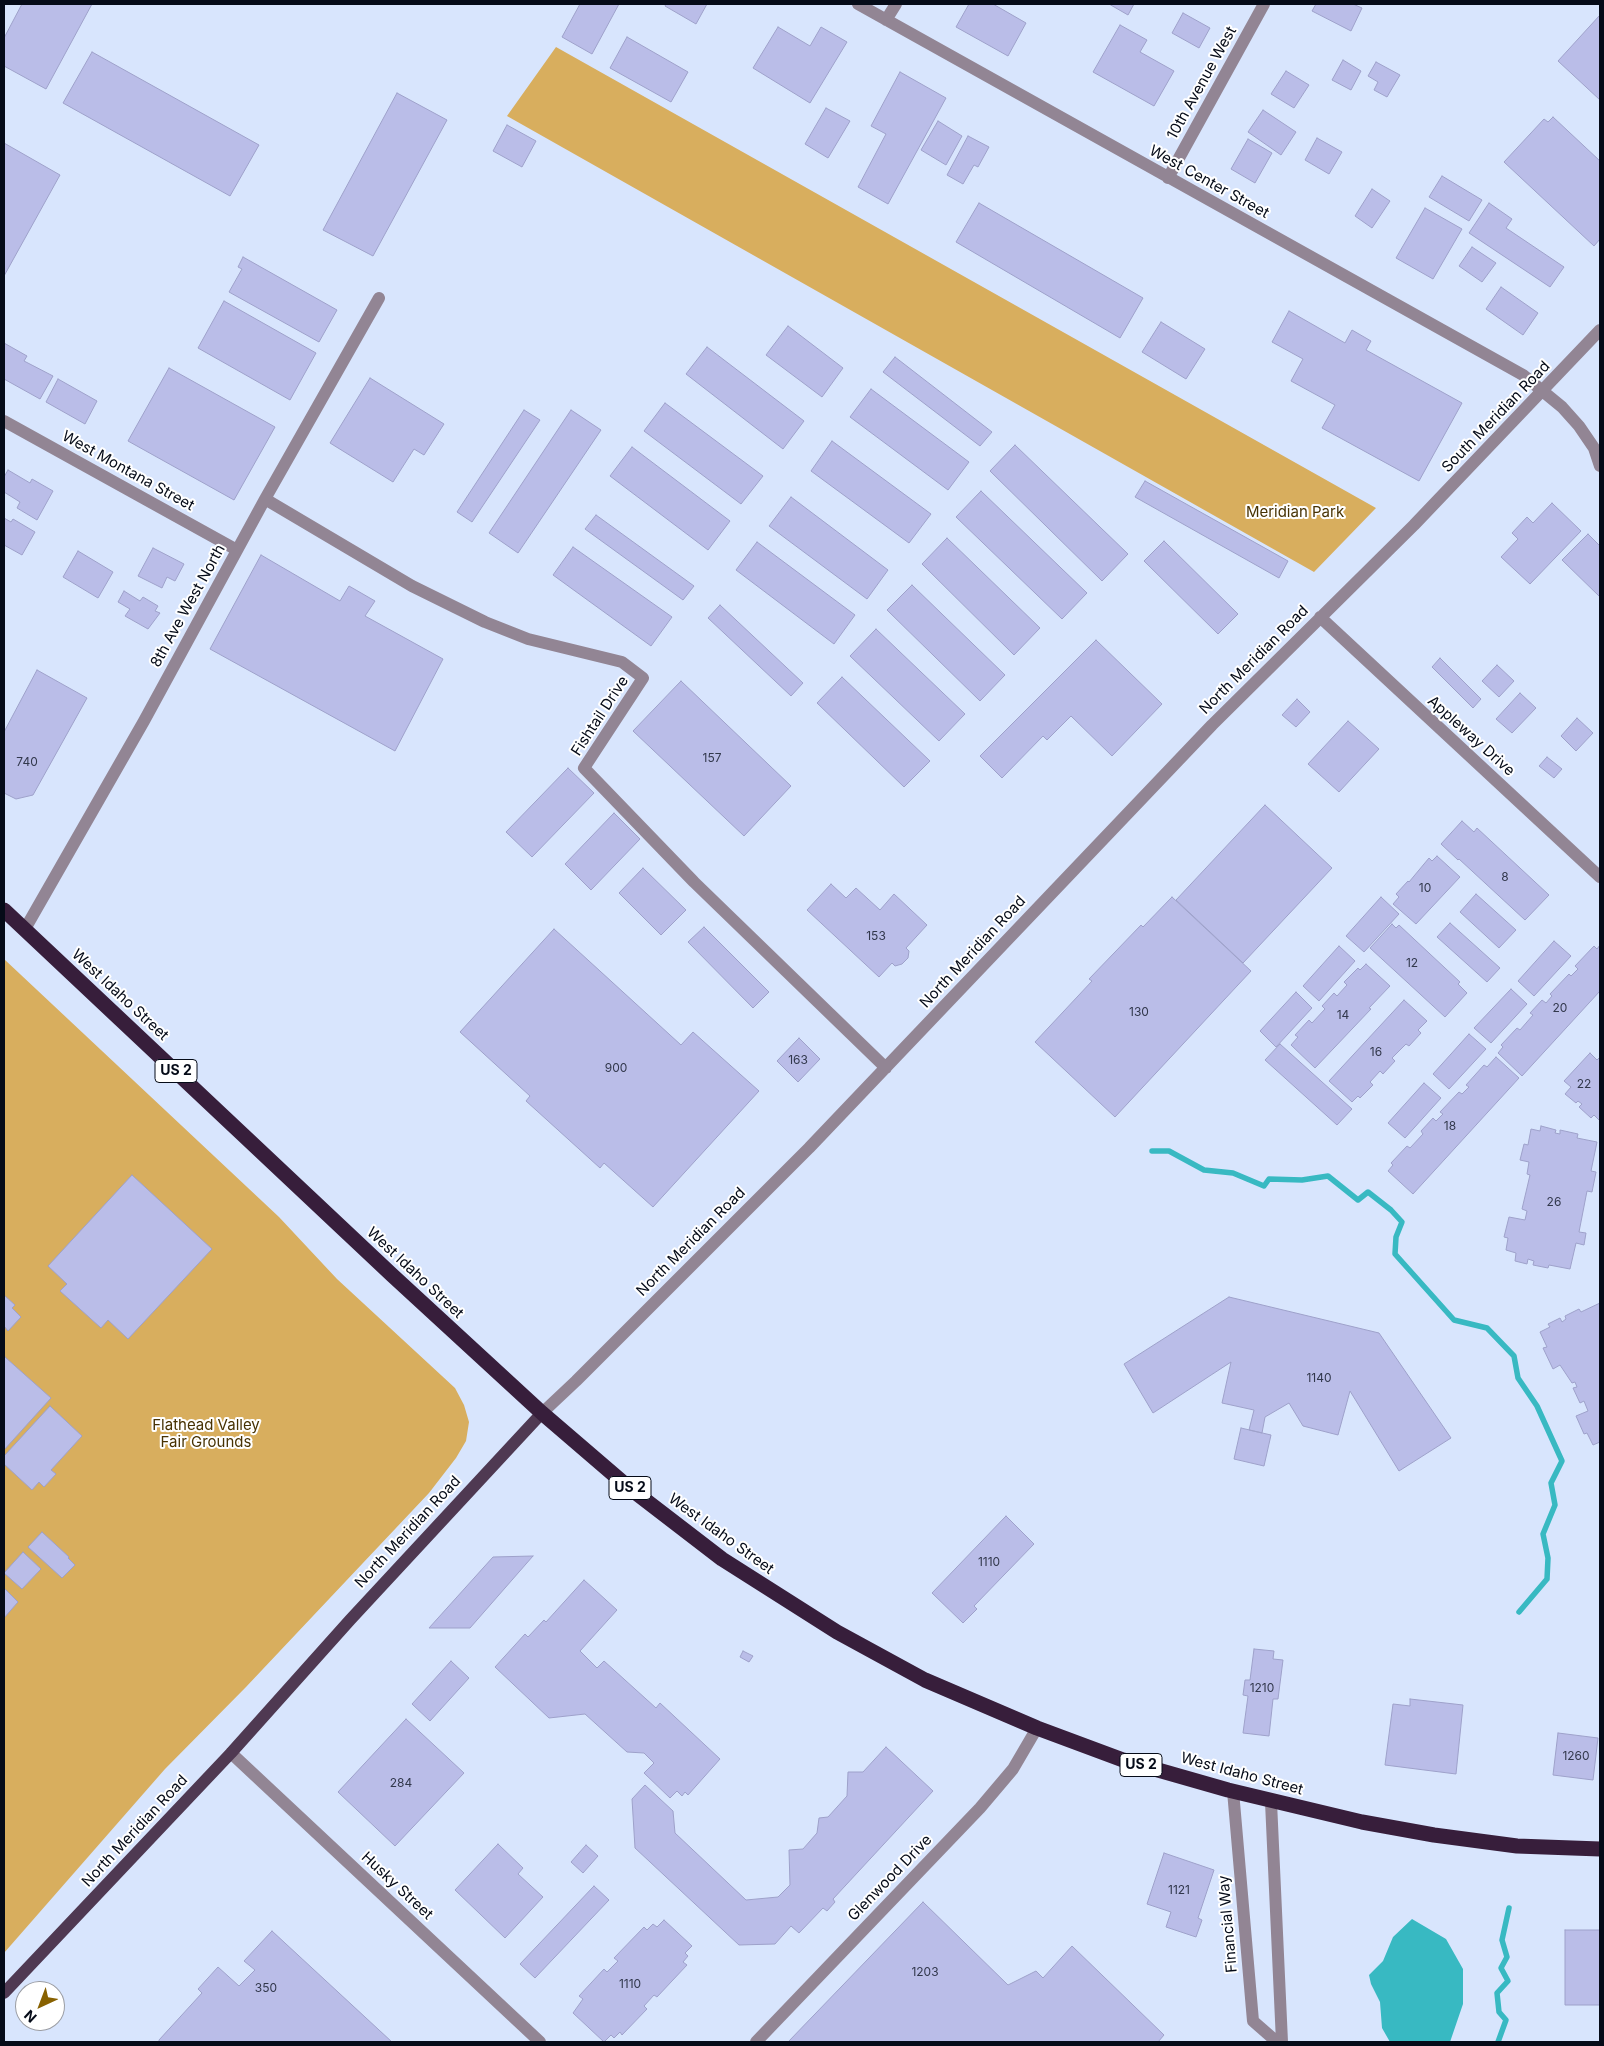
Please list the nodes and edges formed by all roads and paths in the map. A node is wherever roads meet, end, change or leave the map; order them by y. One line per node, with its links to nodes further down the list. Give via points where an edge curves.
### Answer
1 (858, 4): 4 (street, West Center Street)
2 (896, 4): 4 (street)
3 (1264, 4): 5 (street, 10th Avenue West)
4 (886, 20): 5 (street, West Center Street)
5 (1168, 178): 8 (street, West Center Street, via 1523,375)
6 (379, 298): 11 (street, 8th Ave West North)
7 (1600, 330): 8 (street, South Meridian Road)
8 (1543, 391): 10 (street, West Center Street, via 1579,426 1594,448); 12 (street, South Meridian Road)
9 (4, 421): 13 (street, West Montana Street)
10 (1600, 466)
11 (265, 499): 13 (street, 8th Ave West North); 18 (street, Fishtail Drive, via 412,586 485,622 528,639 622,662 643,678 584,768 694,882)
12 (1414, 525): 14 (street, North Meridian Road)
13 (237, 550): 17 (street, 8th Ave West North, via 135,738)
14 (1320, 617): 15 (street, Appleway Drive); 18 (street, North Meridian Road, via 1166,772)
15 (1600, 877)
16 (4, 910): 17 (highway, West Idaho Street / US 2)
17 (25, 929): 19 (highway, West Idaho Street / US 2)
18 (886, 1068): 19 (street, North Meridian Road)
19 (542, 1413): 20 (highway, West Idaho Street / US 2, via 648,1502 722,1559 769,1590 899,1667); 21 (main road, North Meridian Road, via 356,1613)
20 (1037, 1728): 22 (highway, West Idaho Street / US 2, via 1123,1760); 27 (street, Glenwood Drive, via 1013,1769 980,1808)
21 (231, 1754): 25 (main road, North Meridian Road); 26 (street, Husky Street)
22 (1232, 1791): 23 (highway, West Idaho Street / US 2); 28 (street, Financial Way, via 1253,2021)
23 (1272, 1802): 24 (highway, West Idaho Street / US 2, via 1434,1835 1517,1846); 29 (street)
24 (1600, 1849)
25 (4, 1993)
26 (540, 2042)
27 (756, 2042)
28 (1278, 2042)
29 (1282, 2042)

